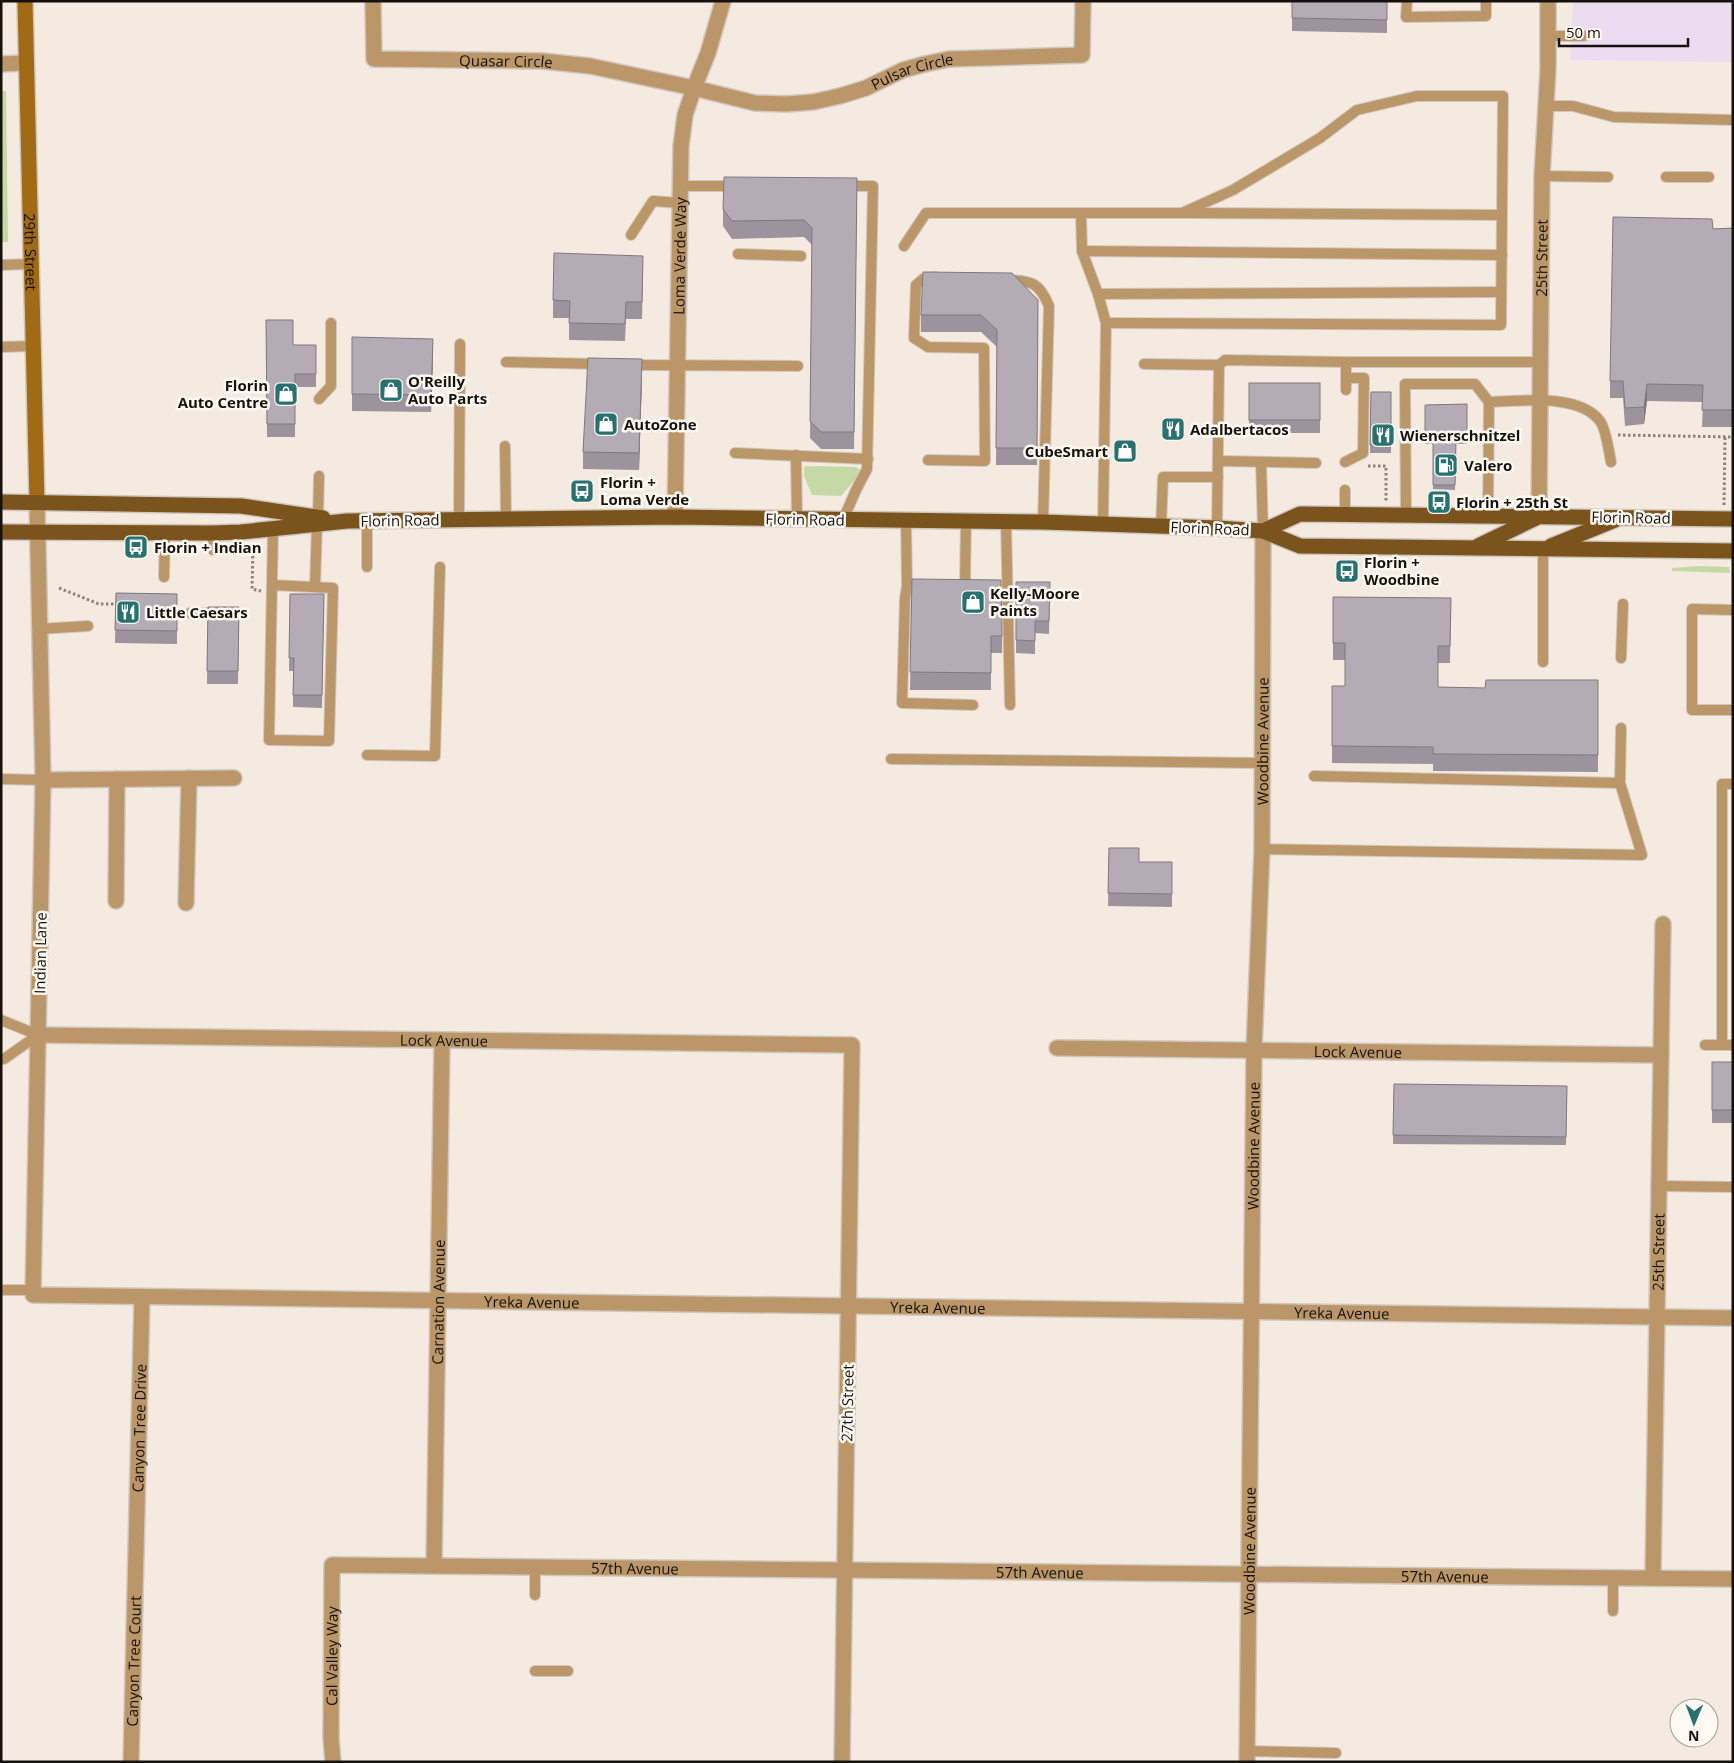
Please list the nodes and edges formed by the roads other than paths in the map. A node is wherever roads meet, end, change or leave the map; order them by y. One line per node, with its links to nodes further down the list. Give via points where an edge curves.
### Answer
1 (25, 1): 10 (street, 29th Street)
2 (373, 1): 12 (street, Quasar Circle, via 374,59 590,66)
3 (723, 1): 12 (street, Loma Verde Way)
4 (1083, 1): 12 (street, Pulsar Circle, via 1082,55 950,59 903,70 866,88 813,102 755,102)
5 (1407, 1): 6 (lane, via 1406,17 1486,16)
6 (1486, 1)
7 (1548, 1): 8 (street, 25th Street)
8 (1548, 36): 9 (lane); 13 (street, 25th Street)
9 (1584, 36)
10 (25, 63): 11 (street); 33 (street, 29th Street)
11 (1, 64)
12 (694, 88): 19 (street, Loma Verde Way, via 685,115)
13 (1546, 106): 14 (lane, via 1573,106 1614,117); 15 (street, 25th Street)
14 (1733, 120)
15 (1542, 176): 16 (lane); 45 (street, 25th Street)
16 (1608, 177)
17 (1666, 177): 18 (lane)
18 (1708, 178)
19 (680, 186): 20 (lane); 22 (street, Loma Verde Way)
20 (749, 186)
21 (835, 186): 58 (lane, via 873,186)
22 (680, 203): 26 (lane, via 653,201); 48 (street, Loma Verde Way)
23 (1081, 213): 24 (lane); 27 (lane, via 926,213); 28 (lane)
24 (1182, 213): 25 (lane); 25 (lane, via 1233,190 1320,138 1357,110 1417,96 1504,96)
25 (1502, 215): 30 (lane)
26 (631, 235)
27 (904, 246)
28 (1082, 251): 30 (lane); 37 (lane)
29 (738, 254): 31 (lane)
30 (1502, 254): 36 (lane)
31 (801, 256)
32 (1, 264): 33 (lane)
33 (30, 264): 41 (street, 29th Street)
34 (943, 277): 59 (lane, via 923,279 916,284 914,338 928,347 984,348 985,461)
35 (1001, 280): 86 (lane, via 1030,281 1044,292 1049,306)
36 (1501, 292): 37 (lane); 39 (lane, via 1501,326)
37 (1098, 294): 39 (lane)
38 (331, 323): 52 (lane, via 331,386)
39 (1106, 323): 87 (lane)
40 (460, 344): 79 (lane)
41 (33, 346): 42 (lane); 69 (street, 29th Street)
42 (1, 347)
43 (506, 362): 48 (lane)
44 (1346, 362): 45 (lane); 47 (lane, via 1225,360); 50 (lane)
45 (1541, 362): 53 (street, 25th Street)
46 (1144, 364): 47 (lane)
47 (1219, 365): 60 (lane)
48 (677, 366): 49 (lane); 76 (street, Loma Verde Way)
49 (798, 366)
50 (1346, 378): 51 (lane); 62 (lane, via 1364,378 1364,453)
51 (1346, 390)
52 (319, 399)
53 (1540, 401): 54 (lane); 63 (lane, via 1570,403 1587,409 1601,422); 74 (street, 25th Street)
54 (1489, 402): 72 (lane, via 1475,384 1405,384); 73 (lane)
55 (505, 446): 77 (lane)
56 (736, 453): 57 (lane)
57 (796, 455): 58 (lane); 78 (lane)
58 (868, 458): 80 (lane, via 867,469)
59 (928, 460)
60 (1218, 462): 61 (lane); 66 (lane)
61 (1261, 462): 64 (lane); 92 (lane)
62 (1346, 462)
63 (1611, 462)
64 (1316, 463)
65 (319, 476): 82 (lane)
66 (1218, 477): 88 (lane, via 1163,477); 89 (lane)
67 (1345, 490): 71 (lane)
68 (1, 502): 69 (main road, Florin Road)
69 (37, 502): 82 (main road, Florin Road, via 241,506); 91 (street, Indian Lane)
70 (1728, 513): 75 (main road, Florin Road)
71 (1345, 514): 72 (main road, Florin Road); 92 (main road, Florin Road, via 1300,514)
72 (1406, 515): 73 (main road, Florin Road)
73 (1488, 516): 74 (main road, Florin Road)
74 (1540, 516): 75 (main road, Florin Road); 96 (main road)
75 (1621, 517): 97 (main road)
76 (675, 518): 77 (main road, Florin Road); 78 (main road, Florin Road)
77 (506, 519): 79 (main road, Florin Road)
78 (797, 519): 80 (main road, Florin Road)
79 (460, 520): 83 (main road, Florin Road)
80 (843, 520): 81 (main road, Florin Road)
81 (906, 520): 84 (main road, Florin Road); 114 (lane, via 902,703)
82 (318, 521): 83 (main road, Florin Road); 90 (main road, Florin Road); 105 (lane)
83 (367, 521): 100 (lane)
84 (966, 521): 85 (main road, Florin Road); 103 (lane)
85 (1006, 522): 86 (main road, Florin Road); 115 (lane)
86 (1043, 522): 87 (main road, Florin Road)
87 (1103, 524): 88 (main road, Florin Road)
88 (1161, 526): 89 (main road, Florin Road)
89 (1218, 528): 92 (main road, Florin Road)
90 (273, 529): 95 (main road, Florin Road); 104 (lane)
91 (37, 531): 93 (main road, Florin Road); 94 (main road, Florin Road); 111 (street, Indian Lane)
92 (1263, 531): 96 (main road, Florin Road, via 1300,546); 120 (street, Woodbine Avenue)
93 (1, 532)
94 (165, 532): 95 (main road, Florin Road); 102 (lane)
95 (212, 533): 98 (lane)
96 (1474, 548): 97 (main road, Florin Road)
97 (1543, 549): 99 (main road, Florin Road); 113 (lane)
98 (213, 550)
99 (1733, 551)
100 (368, 567)
101 (440, 567): 118 (lane, via 435,756)
102 (164, 577)
103 (965, 584)
104 (272, 585): 105 (lane); 105 (lane, via 268,740 329,741 333,588)
105 (316, 587)
106 (1623, 604): 112 (lane)
107 (1733, 610): 116 (lane, via 1692,609 1692,710)
108 (190, 613): 109 (lane)
109 (212, 613)
110 (88, 626): 111 (lane)
111 (39, 629): 126 (street, Indian Lane)
112 (1621, 658)
113 (1543, 662)
114 (973, 705)
115 (1010, 705)
116 (1733, 710)
117 (1621, 728): 127 (lane)
118 (367, 755)
119 (891, 759): 120 (lane)
120 (1262, 763): 129 (street, Woodbine Avenue)
121 (1314, 776): 127 (lane)
122 (189, 778): 123 (street); 125 (street); 131 (street)
123 (234, 778)
124 (1, 779): 126 (lane)
125 (117, 779): 126 (street); 130 (street)
126 (43, 780): 135 (street, Indian Lane)
127 (1620, 783): 129 (lane, via 1642,855)
128 (1733, 784): 133 (lane, via 1722,784)
129 (1262, 849): 141 (street, Woodbine Avenue)
130 (116, 900)
131 (186, 903)
132 (1662, 924): 142 (street, 25th Street)
133 (1728, 971): 139 (lane)
134 (1, 1020): 135 (lane)
135 (38, 1035): 136 (street, Lock Avenue); 143 (lane); 147 (street, Indian Lane)
136 (442, 1040): 138 (street, Lock Avenue); 149 (street, Carnation Avenue)
137 (1705, 1044): 139 (lane)
138 (852, 1045): 150 (street, 27th Street)
139 (1727, 1045)
140 (1057, 1048): 141 (street, Lock Avenue)
141 (1254, 1050): 142 (street, Lock Avenue); 151 (street, Woodbine Avenue)
142 (1660, 1055): 144 (street, 25th Street)
143 (1, 1059)
144 (1659, 1186): 145 (lane); 152 (street, 25th Street)
145 (1733, 1187)
146 (1, 1290): 147 (lane)
147 (33, 1290): 148 (street, via 32,1295)
148 (142, 1297): 149 (street, Yreka Avenue); 154 (street, Canyon Tree Drive)
149 (438, 1301): 150 (street, Yreka Avenue); 156 (street, Carnation Avenue)
150 (848, 1306): 151 (street, Yreka Avenue); 158 (street, 27th Street)
151 (1252, 1312): 152 (street, Yreka Avenue); 159 (street, Woodbine Avenue)
152 (1657, 1317): 153 (street, Yreka Avenue); 161 (street, 25th Street)
153 (1733, 1318)
154 (136, 1560): 169 (street, Canyon Tree Court)
155 (347, 1565): 156 (street, 57th Avenue); 170 (street, Cal Valley Way, via 332,1565)
156 (434, 1566): 157 (street, 57th Avenue)
157 (535, 1567): 158 (street, 57th Avenue); 163 (lane)
158 (845, 1570): 159 (street, 57th Avenue); 171 (street, 27th Street)
159 (1248, 1574): 160 (street, 57th Avenue); 168 (street, Woodbine Avenue)
160 (1614, 1578): 161 (street, 57th Avenue); 164 (lane)
161 (1653, 1578): 162 (street, 57th Avenue)
162 (1733, 1579)
163 (535, 1595)
164 (1613, 1611)
165 (535, 1671): 166 (lane)
166 (568, 1671)
167 (1336, 1753): 168 (lane)
168 (1247, 1757)
169 (131, 1762)
170 (333, 1762)
171 (842, 1762)

